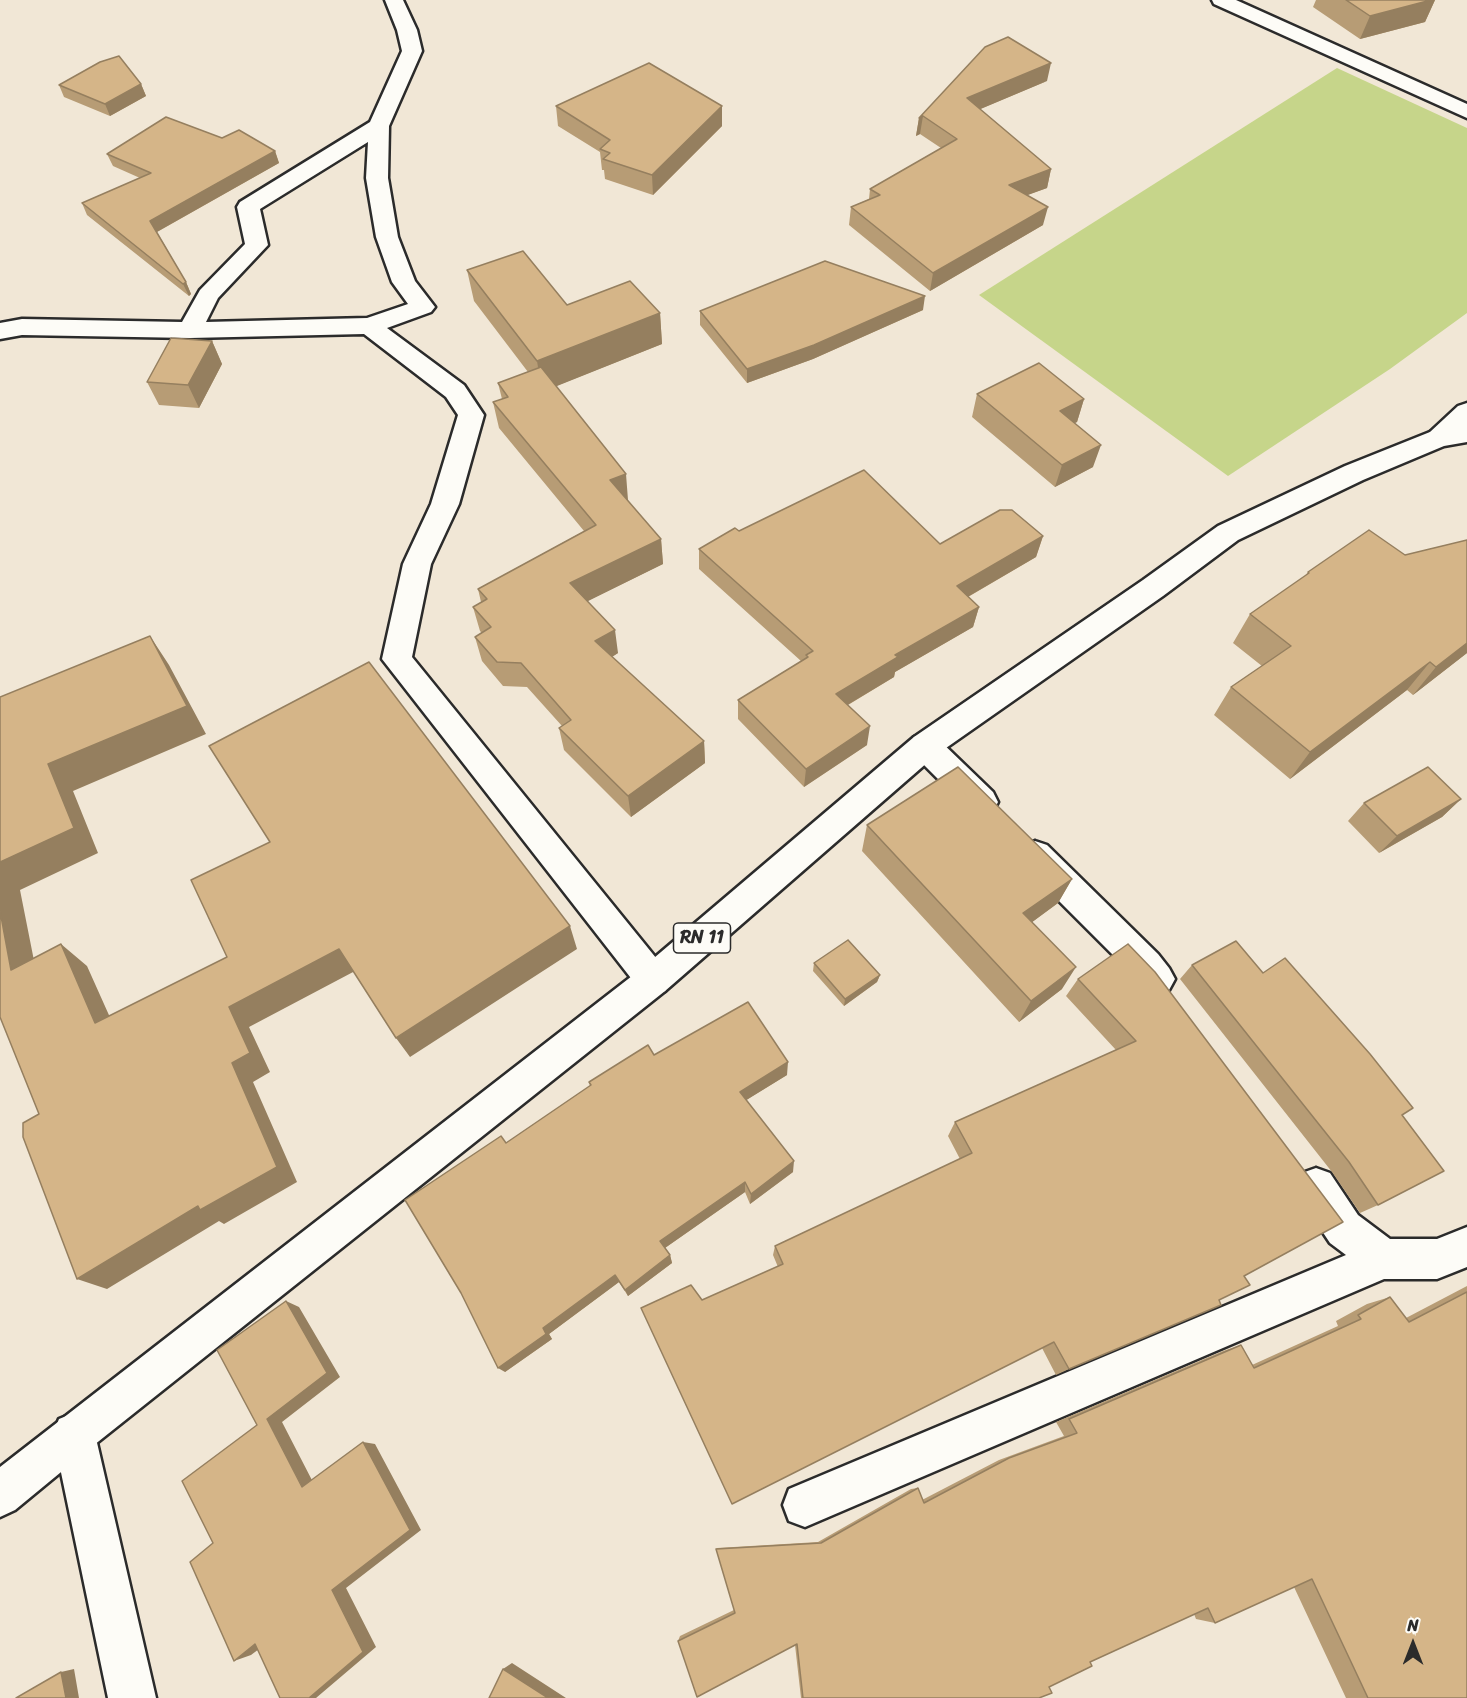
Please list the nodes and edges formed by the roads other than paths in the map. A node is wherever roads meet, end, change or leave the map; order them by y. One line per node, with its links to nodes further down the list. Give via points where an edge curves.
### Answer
1 (394, 0): 4 (street, via 412,51)
2 (1221, 0): 3 (street)
3 (1467, 112)
4 (378, 126): 5 (street, via 377,178 387,237 405,282 423,307); 6 (street, via 248,207 257,245 208,296)
5 (369, 326): 6 (street); 11 (street, via 455,391 471,416 445,504 417,564 397,659)
6 (190, 330): 7 (street, via 22,327)
7 (0, 331)
8 (1467, 412): 9 (street)
9 (1453, 435): 10 (street, RN 11, via 1354,473 1228,533)
10 (926, 746): 11 (street, RN 11); 12 (street, via 1146,965)
11 (653, 980): 16 (street, RN 11)
12 (1175, 1002)
13 (1295, 1159): 15 (street, via 1344,1229)
14 (1467, 1247): 15 (street, via 1437,1259)
15 (1384, 1259): 18 (street)
16 (74, 1434): 17 (street, RN 11); 19 (street)
17 (0, 1495)
18 (805, 1505)
19 (132, 1698)

